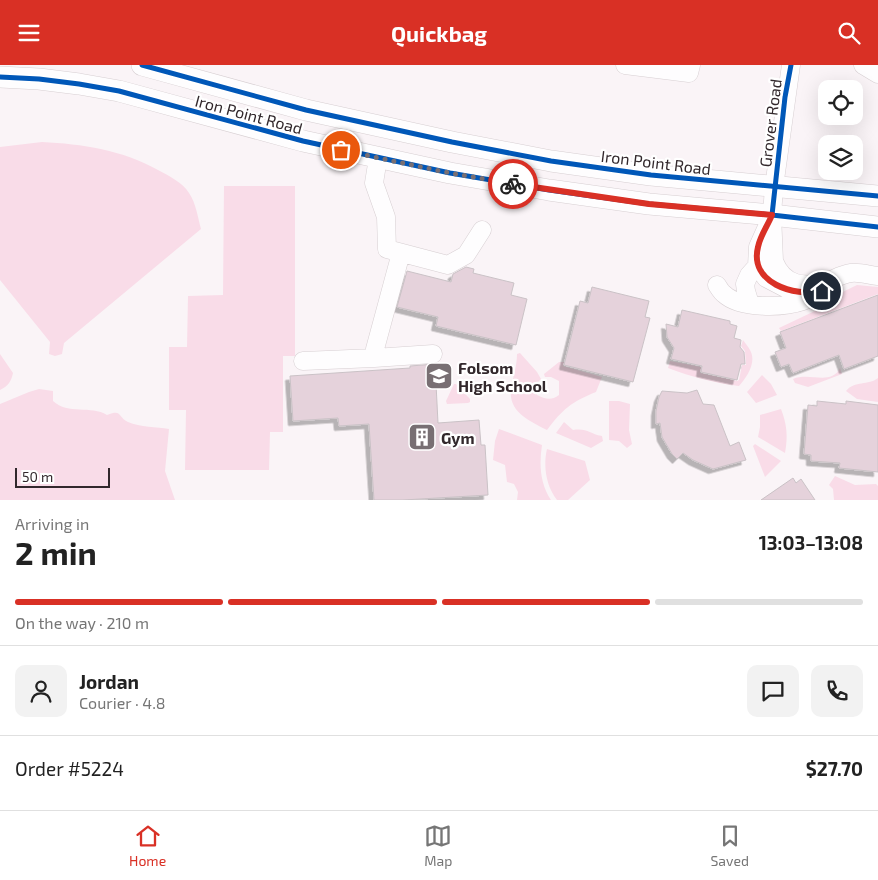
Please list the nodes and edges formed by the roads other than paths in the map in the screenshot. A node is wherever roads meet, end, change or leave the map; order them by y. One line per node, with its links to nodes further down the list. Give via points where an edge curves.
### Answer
1 (142, 65): 9 (main road, Iron Point Road, via 306,109 452,142 551,161 651,175)
2 (625, 65): 3 (street, via 690,73)
3 (691, 65)
4 (791, 65): 9 (street, Grover Road)
5 (863, 65): 6 (street)
6 (878, 74)
7 (0, 77): 8 (main road, Iron Point Road, via 119,91 254,129)
8 (378, 158): 11 (main road, Iron Point Road, via 549,190 649,204); 14 (street, via 374,183 386,217 387,249)
9 (774, 187): 10 (main road, Iron Point Road); 11 (street, Grover Road)
10 (878, 196)
11 (772, 215): 12 (main road, Iron Point Road); 15 (street, via 774,261 787,280 810,284); 17 (street, via 758,247)
12 (878, 227)
13 (482, 230): 14 (street, via 466,255 448,265)
14 (401, 253): 21 (street)
15 (857, 273): 16 (street); 18 (street)
16 (878, 276)
17 (750, 284): 17 (street, via 742,303 725,295 717,285); 18 (street, via 784,305 803,301); 19 (street, via 782,296); 19 (street, via 766,278)
18 (828, 289): 19 (street)
19 (797, 293)
20 (432, 354): 21 (street)
21 (374, 358): 22 (street)
22 (303, 361)

